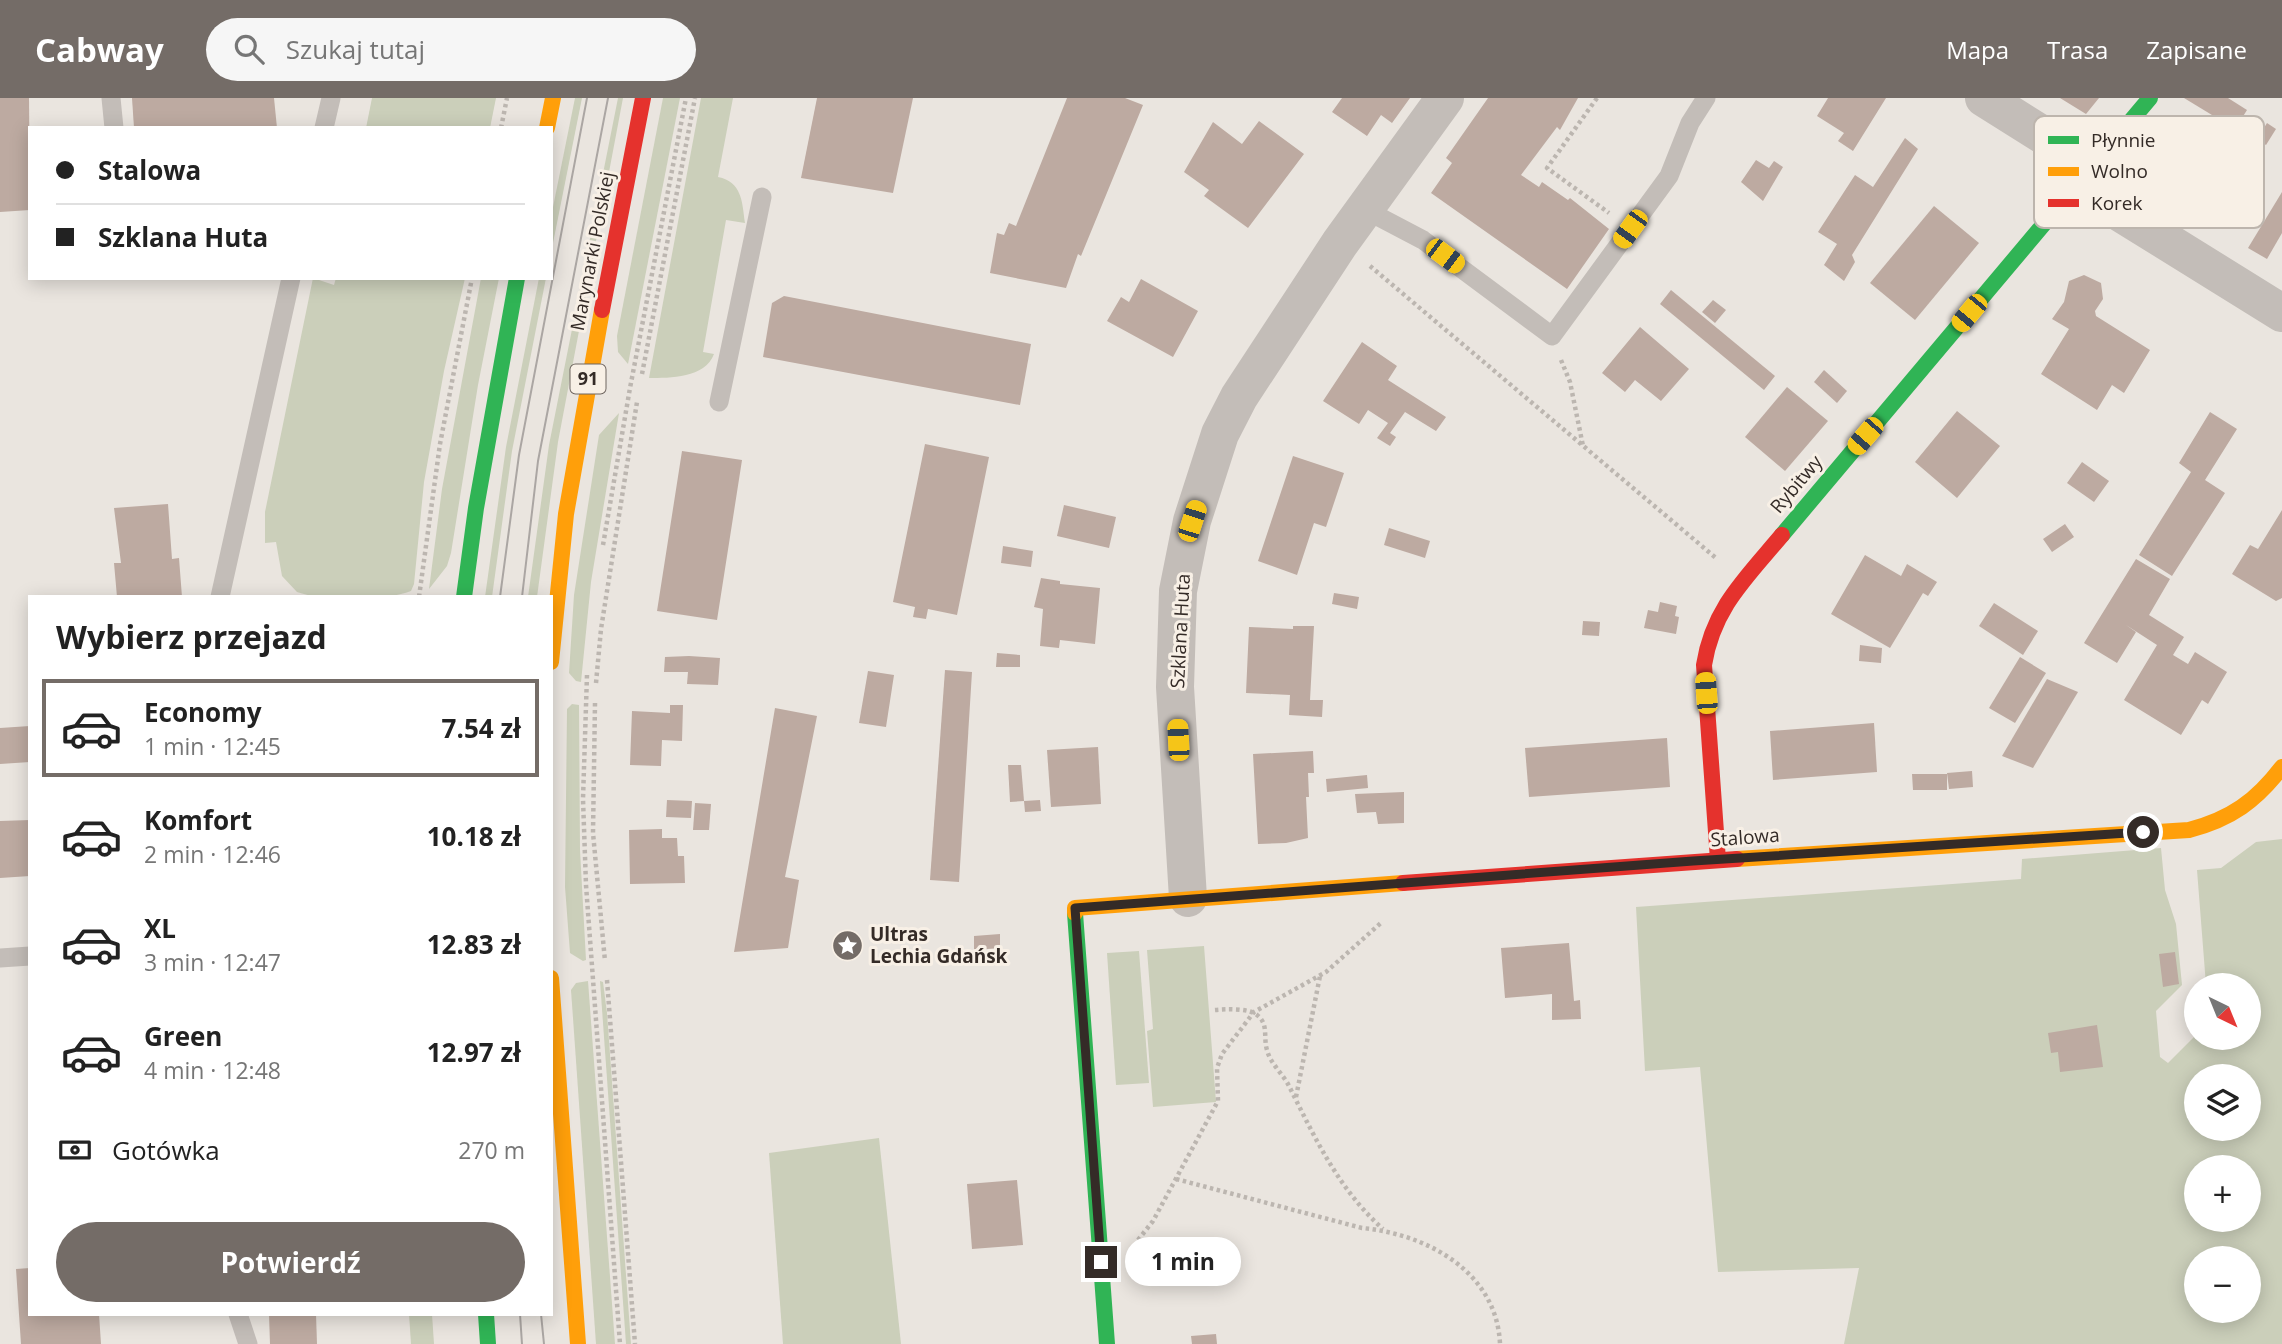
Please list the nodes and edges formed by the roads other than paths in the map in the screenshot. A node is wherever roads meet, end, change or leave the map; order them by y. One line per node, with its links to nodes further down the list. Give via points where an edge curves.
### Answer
1 (111, 98): 10 (lane)
2 (331, 98): 11 (lane)
3 (553, 98): 12 (street)
4 (643, 98): 24 (street, Marynarki Polskiej / 91, via 566,514)
5 (1445, 98): 15 (street, Szklana Huta)
6 (1706, 98): 15 (lane, via 1668,176 1552,336 1423,240)
7 (1984, 98): 13 (street)
8 (2150, 98): 9 (street, Rybitwy)
9 (2135, 116)
10 (114, 126)
11 (324, 126)
12 (547, 126)
13 (2034, 129)
14 (762, 197): 21 (lane)
15 (1364, 209): 27 (street, Szklana Huta, via 1239,397 1220,434 1192,521 1178,591 1175,687)
16 (2041, 228): 26 (street, Rybitwy, via 1742,580 1709,635 1704,665)
17 (2145, 228): 20 (street)
18 (291, 280): 22 (lane)
19 (517, 280): 23 (street)
20 (2282, 313)
21 (719, 402)
22 (219, 595)
23 (464, 595)
24 (553, 642)
25 (2282, 767): 26 (street, Stalowa, via 2263,794 2242,812 2189,830)
26 (1718, 860): 27 (street, Stalowa)
27 (1188, 898): 36 (street, via 1075,908)
28 (28, 956): 29 (lane)
29 (0, 958)
30 (553, 1005): 35 (street)
31 (239, 1316): 33 (lane)
32 (486, 1316): 34 (street)
33 (248, 1344)
34 (488, 1344)
35 (578, 1344)
36 (1107, 1344)

